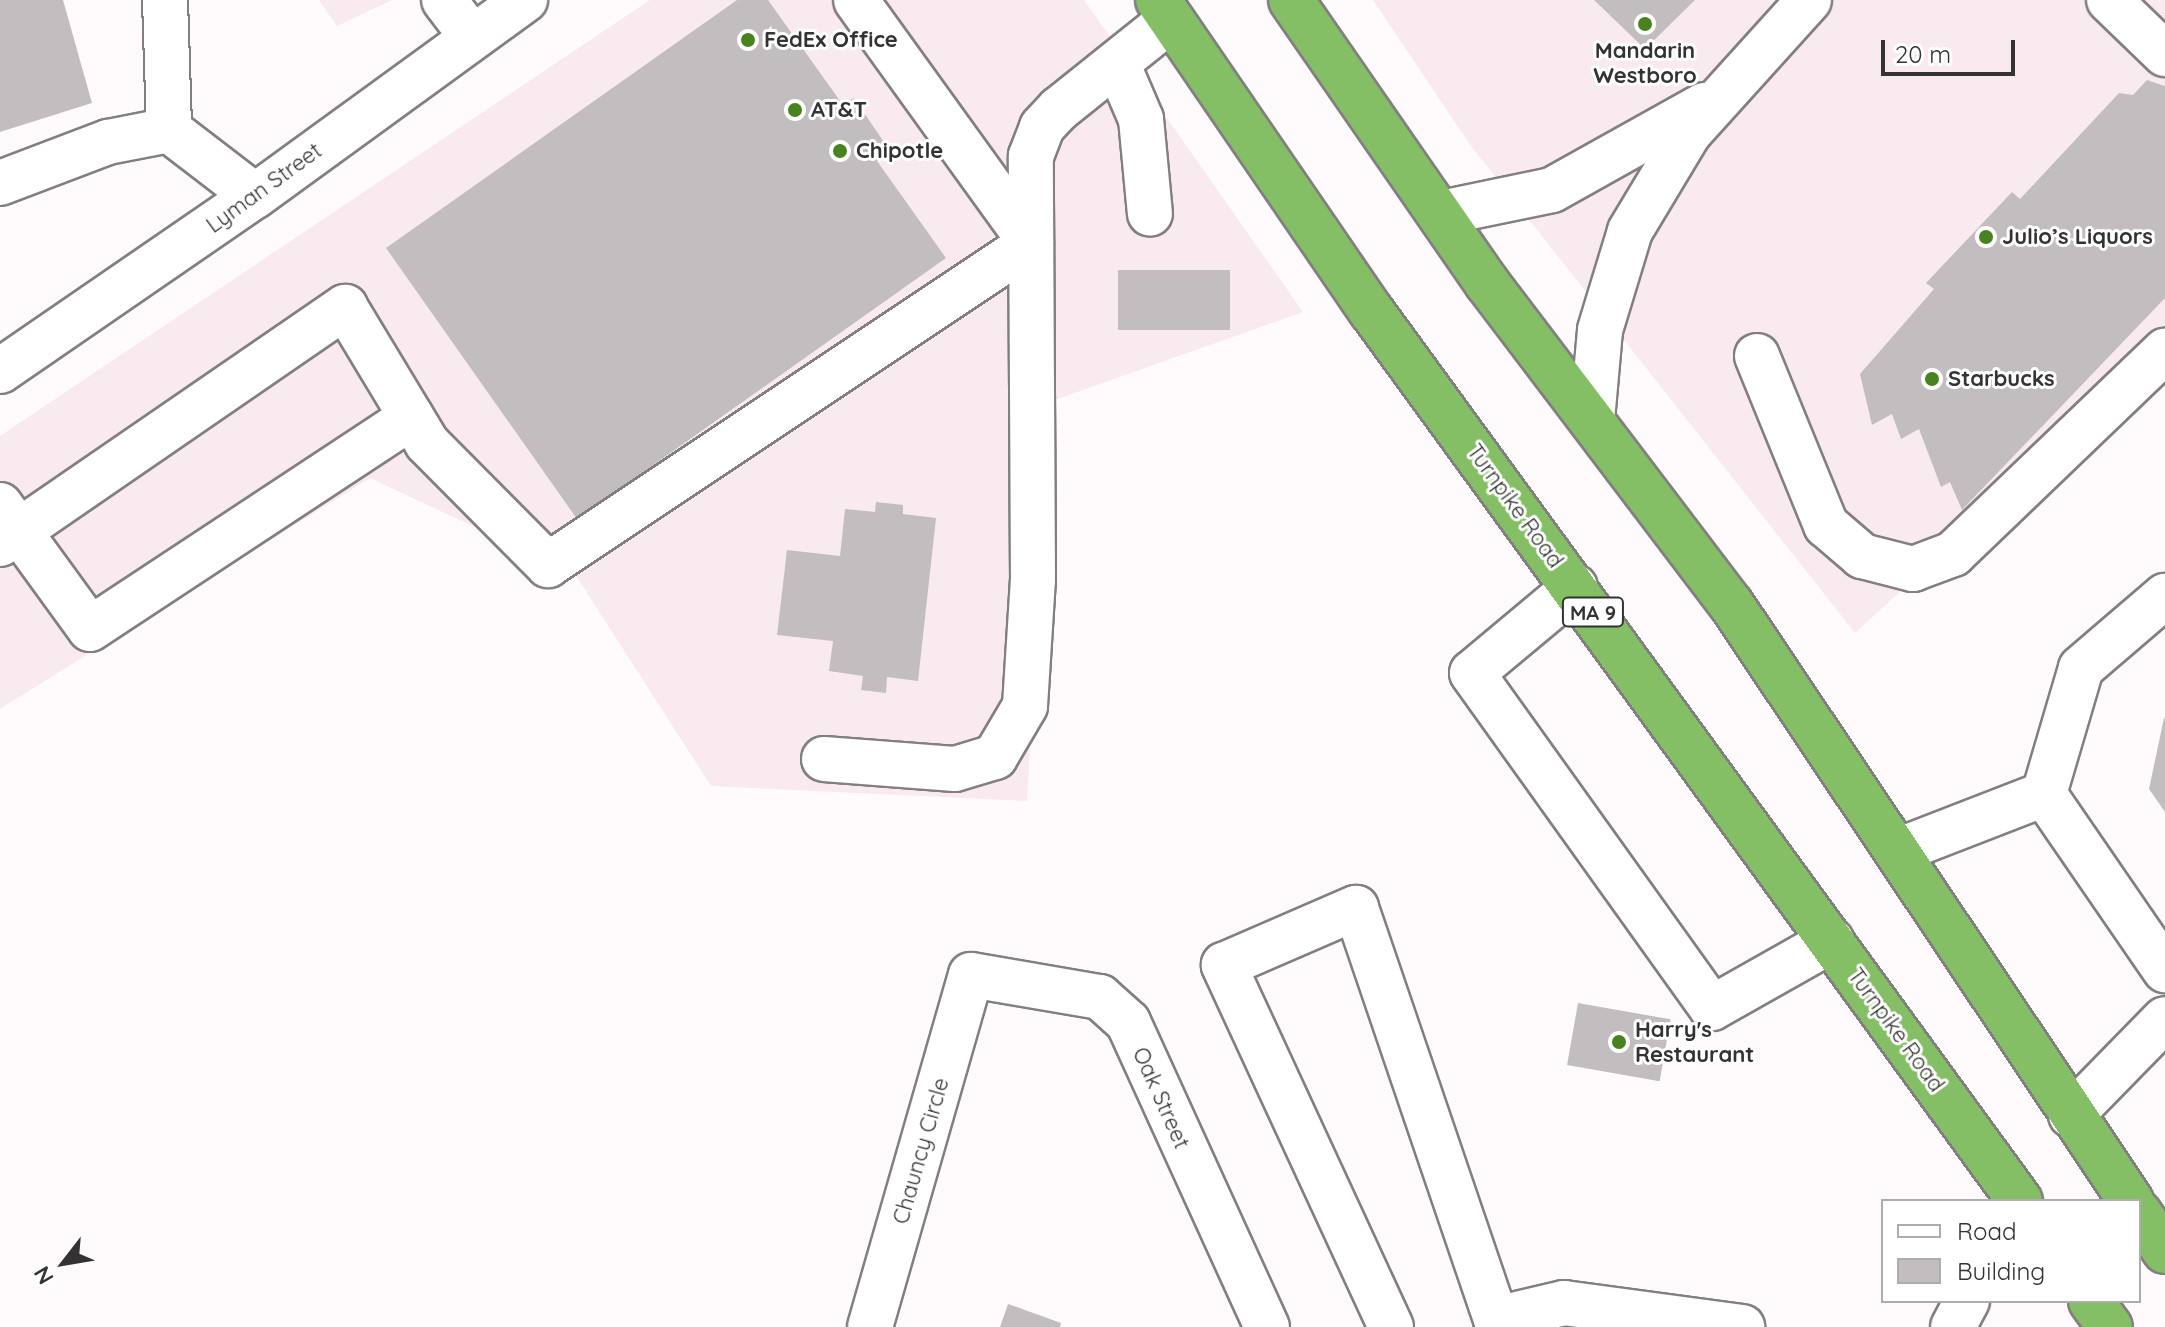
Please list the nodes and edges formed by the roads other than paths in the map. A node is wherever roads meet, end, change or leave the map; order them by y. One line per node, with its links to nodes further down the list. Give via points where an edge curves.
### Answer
1 (165, 0): 13 (street)
2 (444, 0): 9 (street)
3 (525, 0): 9 (street, Lyman Street)
4 (856, 0): 18 (street)
5 (1291, 0): 16 (highway)
6 (1809, 0): 12 (street)
7 (2109, 0): 10 (street)
8 (1164, 10): 11 (street); 25 (highway, Turnpike Road / MA 9, via 1372,312)
9 (472, 37): 15 (street, Lyman Street)
10 (2165, 54)
11 (1117, 63): 17 (street, via 1141,119); 18 (street, via 1042,127 1031,156)
12 (1727, 92): 16 (street, via 1552,190); 22 (street, via 1689,133 1630,231 1600,330)
13 (169, 130): 14 (street, via 108,142); 15 (street)
14 (0, 183)
15 (255, 196): 21 (street, Lyman Street)
16 (1441, 213): 22 (highway, via 1487,283)
17 (1150, 214)
18 (1031, 243): 23 (street, via 548,565); 27 (street, via 1033,580 1025,706 995,757 955,769)
19 (2165, 351): 20 (street, via 1953,554 1913,569 1862,556 1826,525)
20 (1757, 356)
21 (0, 371)
22 (1592, 420): 29 (highway, via 1731,604)
23 (419, 430): 24 (street, via 90,629); 24 (street, via 345,307)
24 (6, 527)
25 (1575, 587): 30 (highway, Turnpike Road / MA 9); 30 (street, via 1472,673 1712,1008)
26 (2165, 596): 28 (street, via 2081,668)
27 (824, 759)
28 (2044, 794): 29 (street); 31 (street)
29 (1897, 851): 34 (highway)
30 (1831, 941): 35 (highway, Turnpike Road / MA 9)
31 (2165, 970)
32 (971, 975): 42 (street, Chauncy Circle); 43 (street, Oak Street, via 1100,997 1128,1022)
33 (2165, 1019): 34 (street)
34 (2071, 1115): 36 (highway)
35 (2016, 1199)
36 (2130, 1199)
37 (2141, 1216): 38 (highway)
38 (2165, 1251)
39 (1966, 1303): 46 (street)
40 (2092, 1303): 47 (highway)
41 (1498, 1323): 44 (street, via 1356,908 1224,965); 45 (street, via 1564,1303)
42 (870, 1327)
43 (1267, 1327)
44 (1391, 1327)
45 (1742, 1327)
46 (1953, 1327)
47 (2110, 1327)

